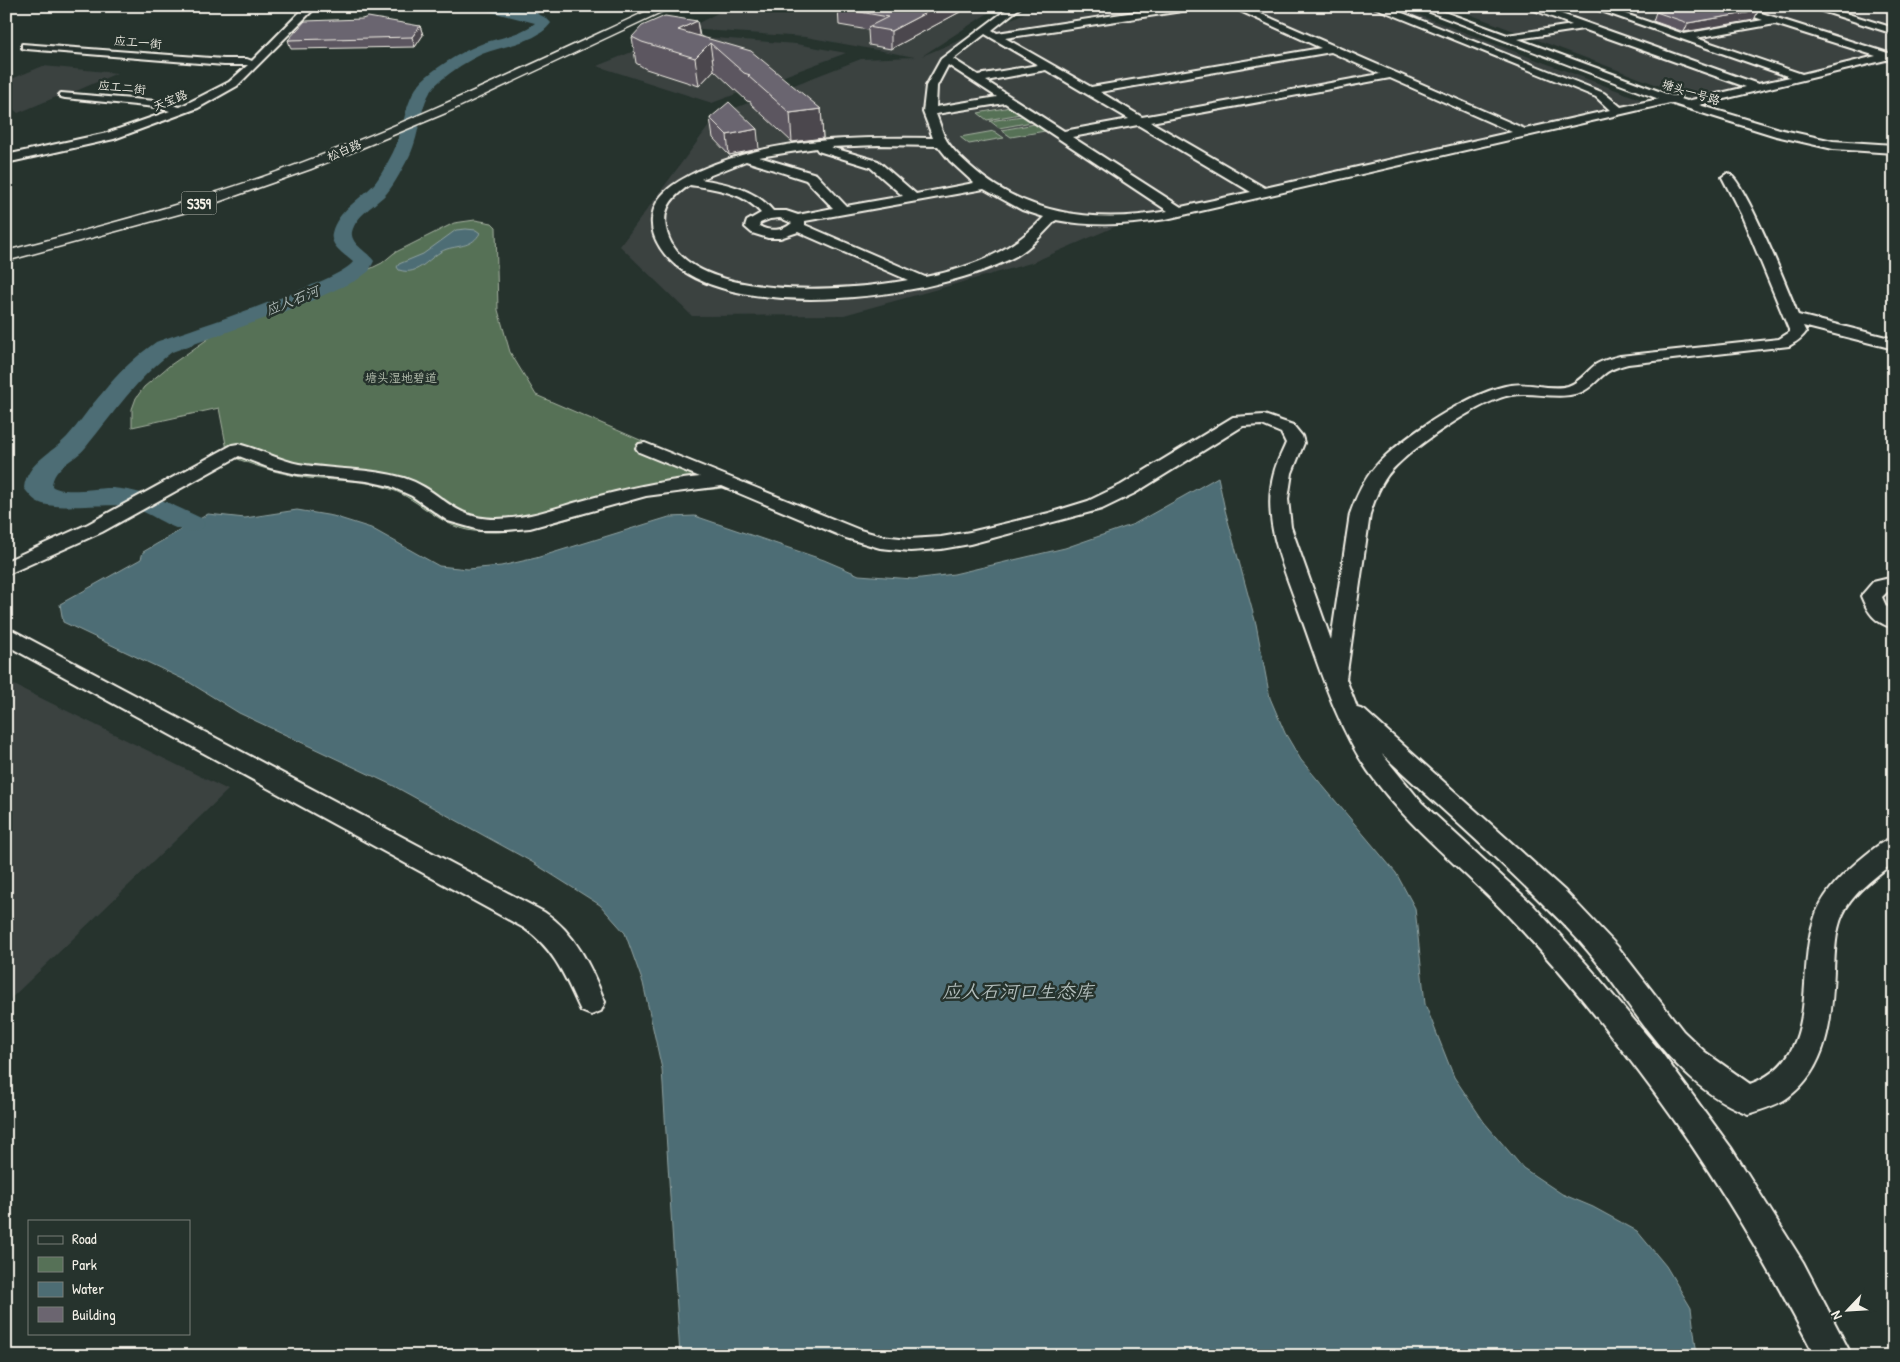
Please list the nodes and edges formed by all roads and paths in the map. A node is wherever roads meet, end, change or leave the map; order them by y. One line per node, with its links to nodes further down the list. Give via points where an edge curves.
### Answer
1 (304, 6): 33 (street, 天宝路)
2 (312, 6): 56 (street, 天宝路, via 248,72 194,106 110,136)
3 (668, 6): 16 (main road, 松白路 / S359)
4 (680, 6): 16 (main road)
5 (1023, 6): 15 (street)
6 (1194, 6): 25 (street)
7 (1234, 6): 30 (street)
8 (1376, 6): 36 (street)
9 (1419, 6): 27 (street, 塘头一号路)
10 (1429, 6): 27 (street, 塘头一号路)
11 (1529, 6): 20 (street)
12 (1592, 6): 18 (street)
13 (1728, 6): 19 (street)
14 (1811, 6): 23 (street)
15 (1014, 9): 22 (street)
16 (650, 10): 50 (main road, 松白路 / S359)
17 (1652, 17): 18 (street)
18 (1629, 19): 20 (street); 26 (street)
19 (1774, 21): 26 (street); 31 (street)
20 (1582, 25): 24 (street); 40 (street)
21 (1518, 27): 24 (street)
22 (985, 30): 25 (street); 32 (street)
23 (1894, 31)
24 (1536, 33): 27 (street); 28 (street)
25 (996, 36): 35 (street)
26 (1683, 37): 38 (street)
27 (1510, 38): 34 (street, 塘头一号路)
28 (1555, 40)
29 (26, 46): 33 (street, 应工一街)
30 (1332, 49): 37 (street); 41 (street)
31 (1890, 56): 38 (street)
32 (946, 59): 39 (street); 48 (street, via 930,88)
33 (247, 62): 46 (street, 天宝路, via 211,92)
34 (1577, 63): 36 (street); 43 (street, 塘头一号路)
35 (1048, 67): 39 (street); 41 (street)
36 (1539, 71): 47 (street, via 1600,95)
37 (1391, 75): 49 (street); 51 (street)
38 (1801, 77): 40 (street)
39 (976, 79): 44 (street)
40 (1758, 88): 45 (street, via 1712,99)
41 (1089, 91): 49 (street)
42 (65, 95): 46 (street, 应工二街)
43 (1672, 98): 45 (street, 塘头一号路); 47 (street)
44 (1007, 100): 48 (street); 52 (street)
45 (1691, 100): 55 (street, 塘头一号路, via 1721,114 1780,133 1833,145)
46 (176, 109): 56 (street, 天宝路, via 92,137)
47 (1618, 111): 51 (street)
48 (929, 112): 53 (street)
49 (1140, 121): 52 (street); 61 (street)
50 (386, 128): 68 (main road, 松白路 / S359, via 145,208); 69 (main road, 松白路 / S359, via 305,166 200,202)
51 (1524, 132): 61 (street)
52 (1062, 136): 64 (street)
53 (940, 142): 54 (street, via 860,141); 60 (street, via 954,159)
54 (812, 145): 57 (street); 62 (street, via 874,164)
55 (1894, 149)
56 (6, 157)
57 (748, 157): 59 (street, via 713,168); 63 (street, via 811,177)
58 (1728, 177): 71 (street, via 1748,214)
59 (688, 181): 65 (street, via 745,194 758,201); 70 (street, via 663,203 659,230 677,258 690,269 718,283 752,291 808,294 865,291)
60 (986, 185): 62 (street); 66 (street, via 1018,203)
61 (1263, 193): 64 (street)
62 (913, 198): 63 (street)
63 (843, 211): 67 (street)
64 (1179, 212): 66 (street, via 1114,222)
65 (769, 215): 67 (street, via 783,215); 67 (street, via 754,221 752,227 772,234 792,231)
66 (1053, 215): 70 (street, via 1030,239 1003,256 968,270)
67 (797, 223): 70 (street)
68 (6, 245)
69 (6, 256)
70 (922, 281)
71 (1792, 318): 72 (street); 79 (street, via 1798,332 1783,343 1626,359 1598,370 1583,386 1569,391 1512,390 1496,394 1469,406 1395,457 1372,483 1364,498)
72 (1894, 344)
73 (645, 448): 74 (street)
74 (725, 482): 75 (street, via 663,486 537,520 496,526 460,520 420,492 397,482 293,468 238,449 95,528); 79 (street, via 880,542 910,545 941,543 1095,505 1238,421 1264,420 1286,429 1295,443 1282,473 1279,499 1281,527)
75 (6, 569)
76 (1894, 584): 77 (street, via 1880,587 1870,596 1877,610)
77 (1894, 621)
78 (6, 636): 82 (street, via 542,925 562,946 580,973)
79 (1336, 679): 80 (street)
80 (1346, 707): 81 (street, via 1556,899 1608,955 1673,1040 1694,1062 1748,1100 1776,1088 1797,1070 1810,1048 1816,1022 1823,938 1831,909 1846,888); 83 (street, via 1350,720 1376,764 1413,810 1522,912 1650,1062 1731,1176 1791,1274)
81 (1894, 847)
82 (591, 1002)
83 (1834, 1356)

